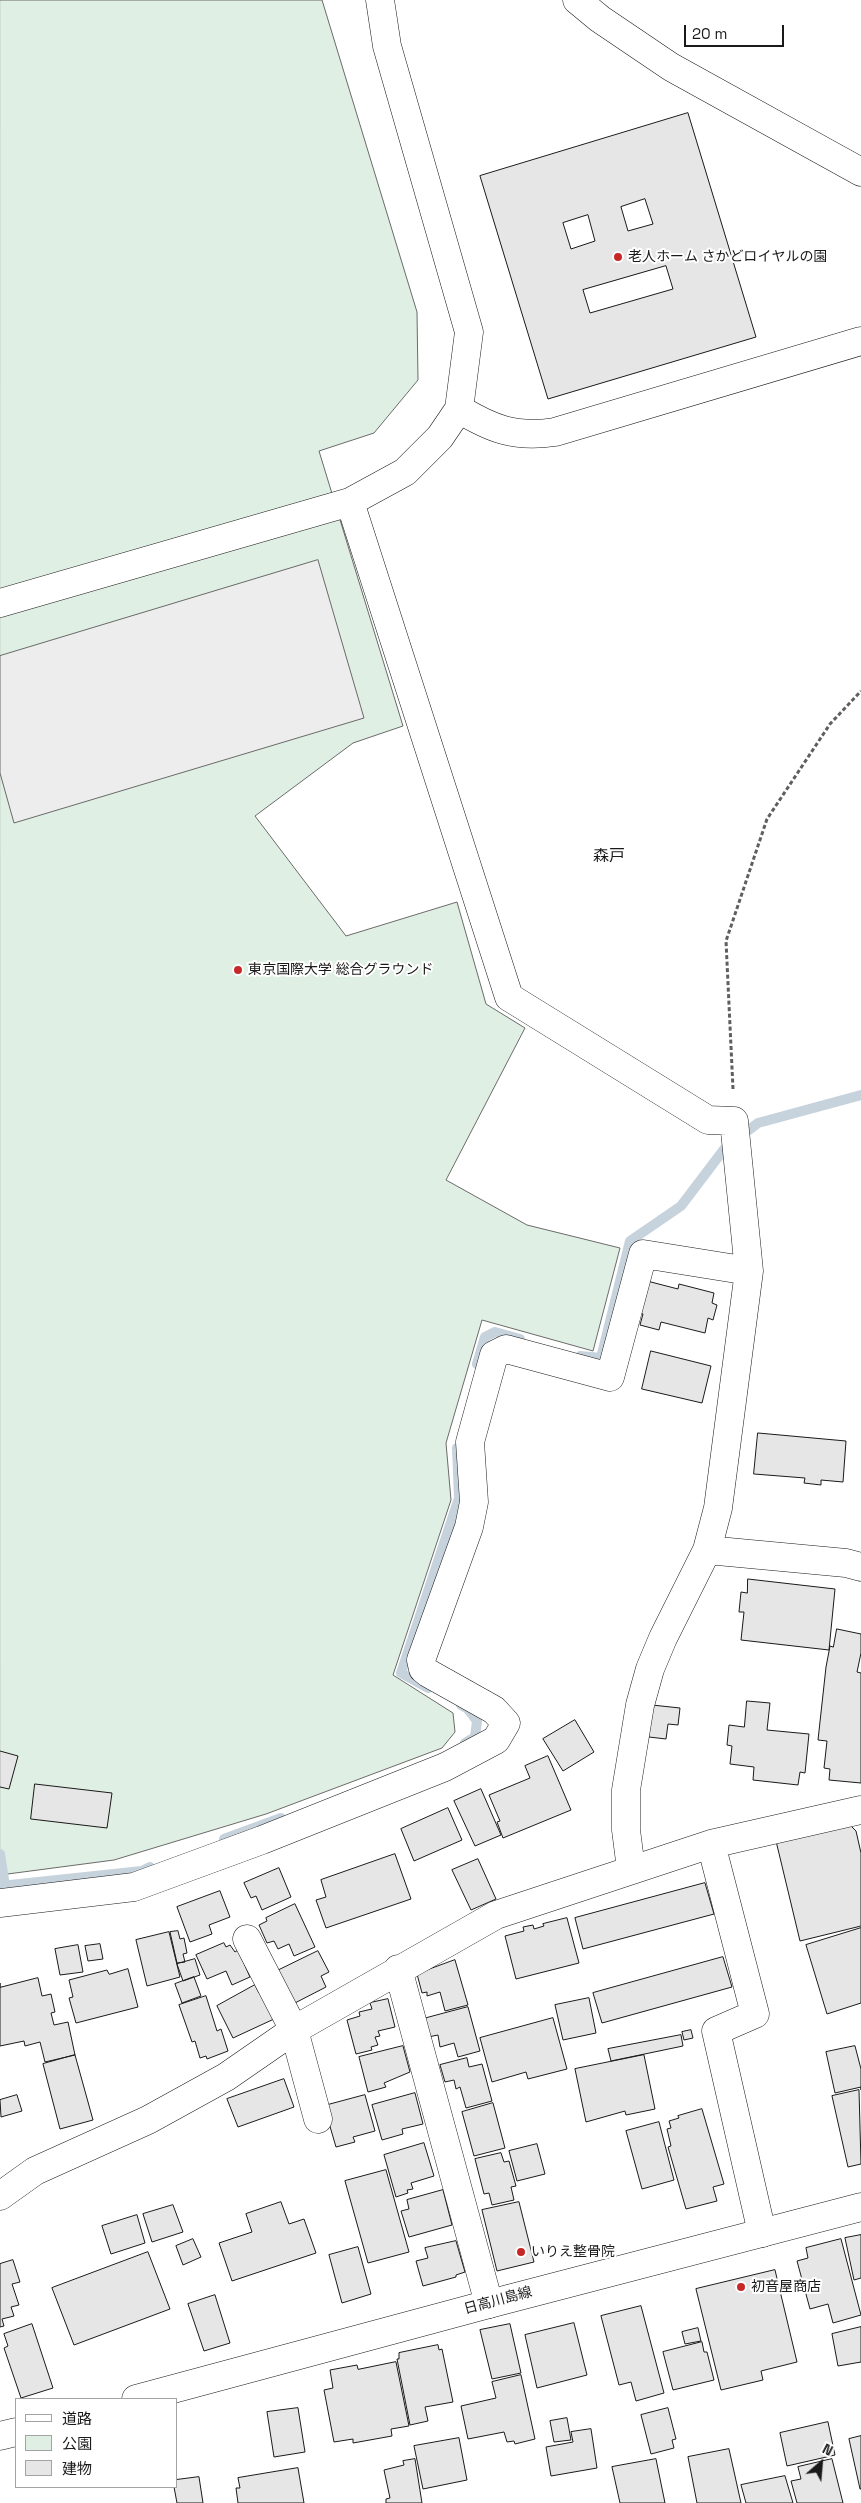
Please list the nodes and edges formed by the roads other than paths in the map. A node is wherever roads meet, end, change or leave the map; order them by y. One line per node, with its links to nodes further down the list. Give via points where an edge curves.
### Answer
1 (380, 0): 5 (street, via 387,46 469,332)
2 (577, 0): 3 (street, via 671,67)
3 (861, 172)
4 (861, 341): 5 (street, via 538,435 504,432)
5 (459, 409): 6 (street, via 440,437 405,472)
6 (350, 502): 7 (street); 8 (street, via 509,996 708,1120 734,1121)
7 (0, 603)
8 (749, 1272): 9 (street, via 718,1508); 14 (street, via 643,1254 610,1377 506,1349 494,1355 470,1442 474,1502 469,1526 421,1660 423,1669 428,1673 494,1710 506,1723 496,1740 444,1768 134,1887)
9 (707, 1550): 10 (street); 13 (street, via 663,1638 640,1705 626,1790 626,1830)
10 (861, 1567)
11 (861, 1810): 12 (street)
12 (711, 1844): 13 (street); 21 (street, via 755,2014 716,2031)
13 (631, 1869): 16 (street, via 496,1915)
14 (0, 1903)
15 (247, 1939): 17 (street)
16 (398, 1970): 17 (street); 22 (street)
17 (294, 2030): 18 (street); 19 (street, via 226,2077 148,2120 35,2171)
18 (318, 2119)
19 (0, 2196)
20 (861, 2207): 21 (street, 日高川島線)
21 (762, 2233): 22 (street, 日高川島線)
22 (488, 2304): 23 (street, 日高川島線)
23 (140, 2398)
24 (15, 2432): 25 (street)
25 (0, 2436)

